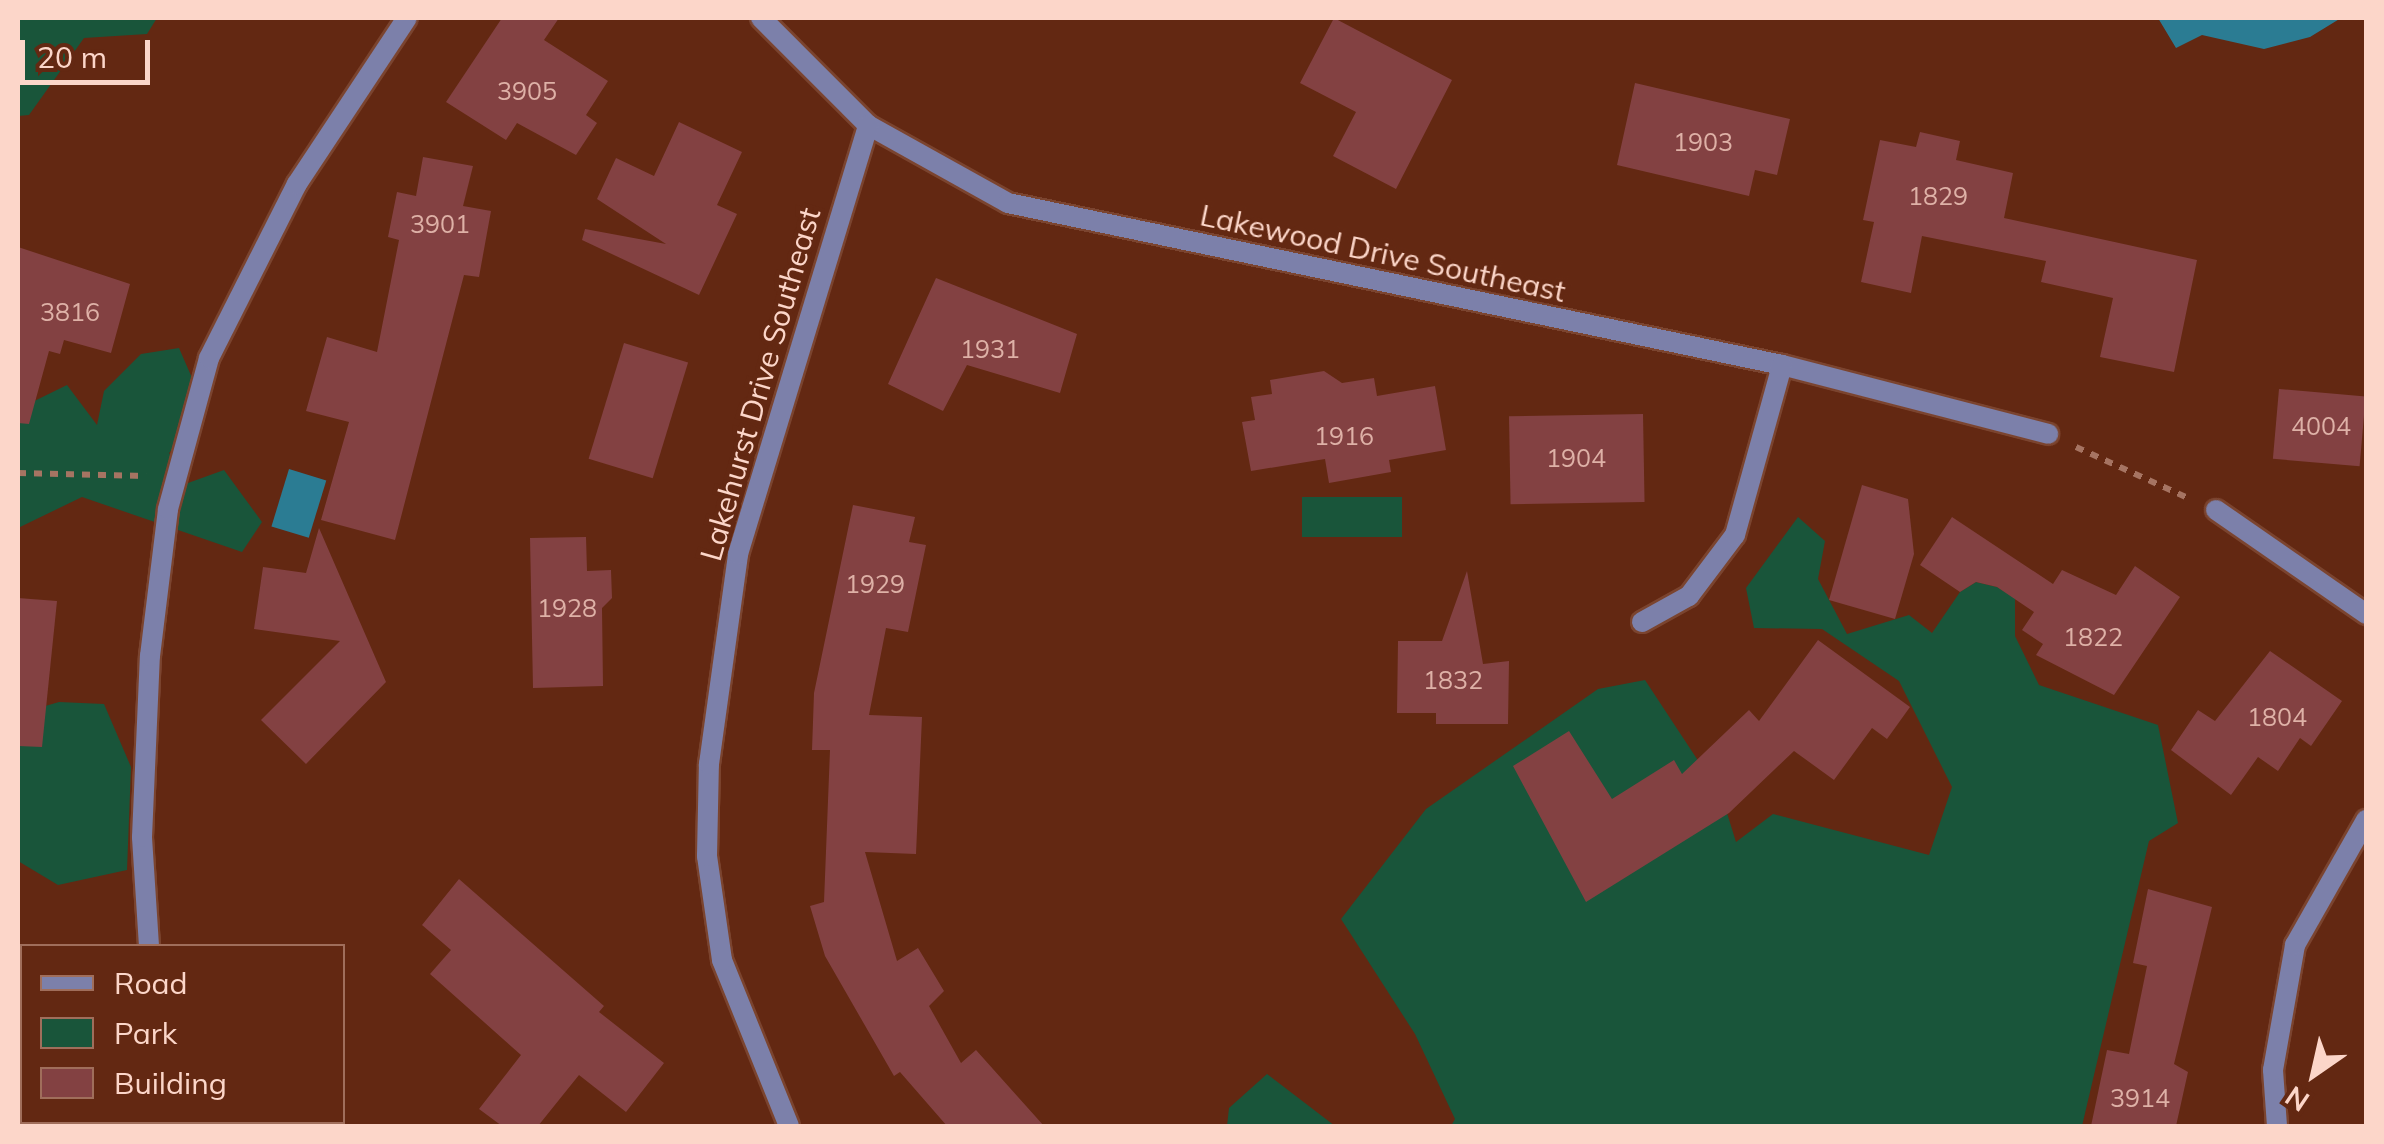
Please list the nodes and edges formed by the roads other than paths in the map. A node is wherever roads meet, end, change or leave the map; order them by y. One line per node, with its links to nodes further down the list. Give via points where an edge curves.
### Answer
1 (408, 18): 10 (street, via 297,184 209,358 177,476 150,656 142,837)
2 (761, 18): 3 (street, Lakewood Drive Southeast)
3 (868, 125): 4 (street, Lakewood Drive Southeast, via 1008,203); 11 (street, Lakehurst Drive Southeast, via 738,554 709,764 707,856 722,960)
4 (1782, 365): 5 (street, Lakewood Drive Southeast); 8 (street, via 1735,534 1689,596)
5 (2048, 434)
6 (2216, 510): 7 (street)
7 (2366, 614)
8 (1642, 622)
9 (2366, 820): 12 (street, via 2295,945 2273,1070)
10 (149, 944)
11 (789, 1126)
12 (2276, 1126)

